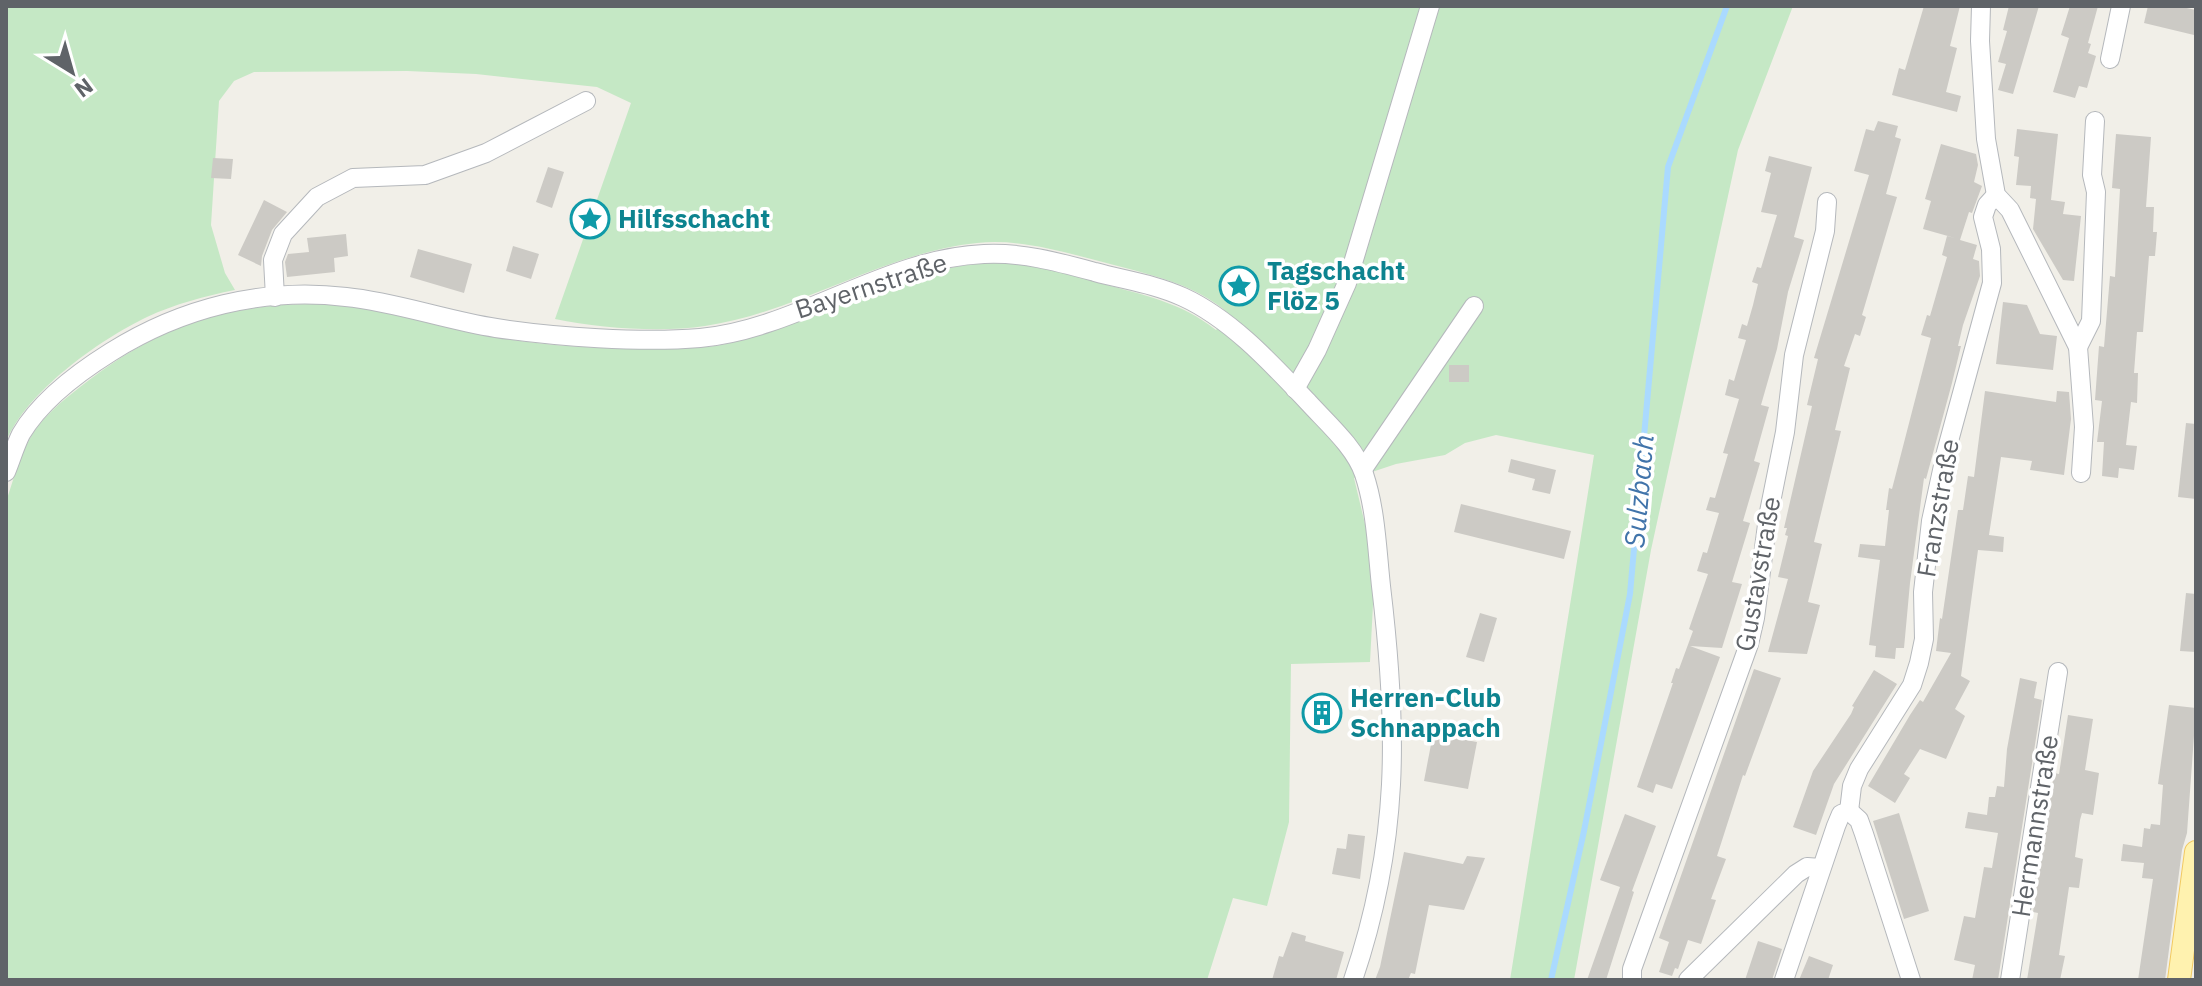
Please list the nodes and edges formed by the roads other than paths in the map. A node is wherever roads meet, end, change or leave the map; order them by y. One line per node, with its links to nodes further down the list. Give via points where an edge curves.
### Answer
1 (1430, 6): 12 (street, via 1347,283)
2 (1981, 6): 7 (street, via 1983,114)
3 (2121, 6): 4 (street)
4 (2110, 59)
5 (586, 101): 9 (street, via 486,153 425,175 353,178 317,197 283,234 273,260)
6 (2095, 121): 11 (street, via 2091,321)
7 (1996, 195): 11 (street, via 2010,210); 17 (street, Franzstraße, via 1983,217 1992,283 1931,521 1919,663 1912,685 1859,769)
8 (1827, 202): 21 (street, Gustavstraße, via 1825,231 1794,355 1749,644)
9 (275, 297): 12 (street, Bayernstraße, via 350,297 495,328 670,340 755,325 877,278 942,261 980,253 1013,254 1184,298 1223,322); 14 (street, Bayernstraße, via 184,314 100,358 33,418)
10 (1474, 306): 13 (street)
11 (2078, 347): 15 (street, via 2084,427)
12 (1295, 389): 13 (street, Bayernstraße)
13 (1363, 469): 20 (street, Bayernstraße, via 1384,606 1394,747 1385,860)
14 (6, 472)
15 (2081, 473)
16 (2058, 672): 25 (street, Hermannstraße)
17 (1849, 811): 19 (street, Franzstraße, via 1841,814); 24 (street, via 1859,820)
18 (2196, 852): 26 (main road)
19 (1821, 868): 22 (street, via 1807,867 1796,874); 23 (street, Franzstraße)
20 (1353, 980)
21 (1632, 980)
22 (1688, 980)
23 (1784, 980)
24 (1911, 980)
25 (2010, 980)
26 (2179, 980)

